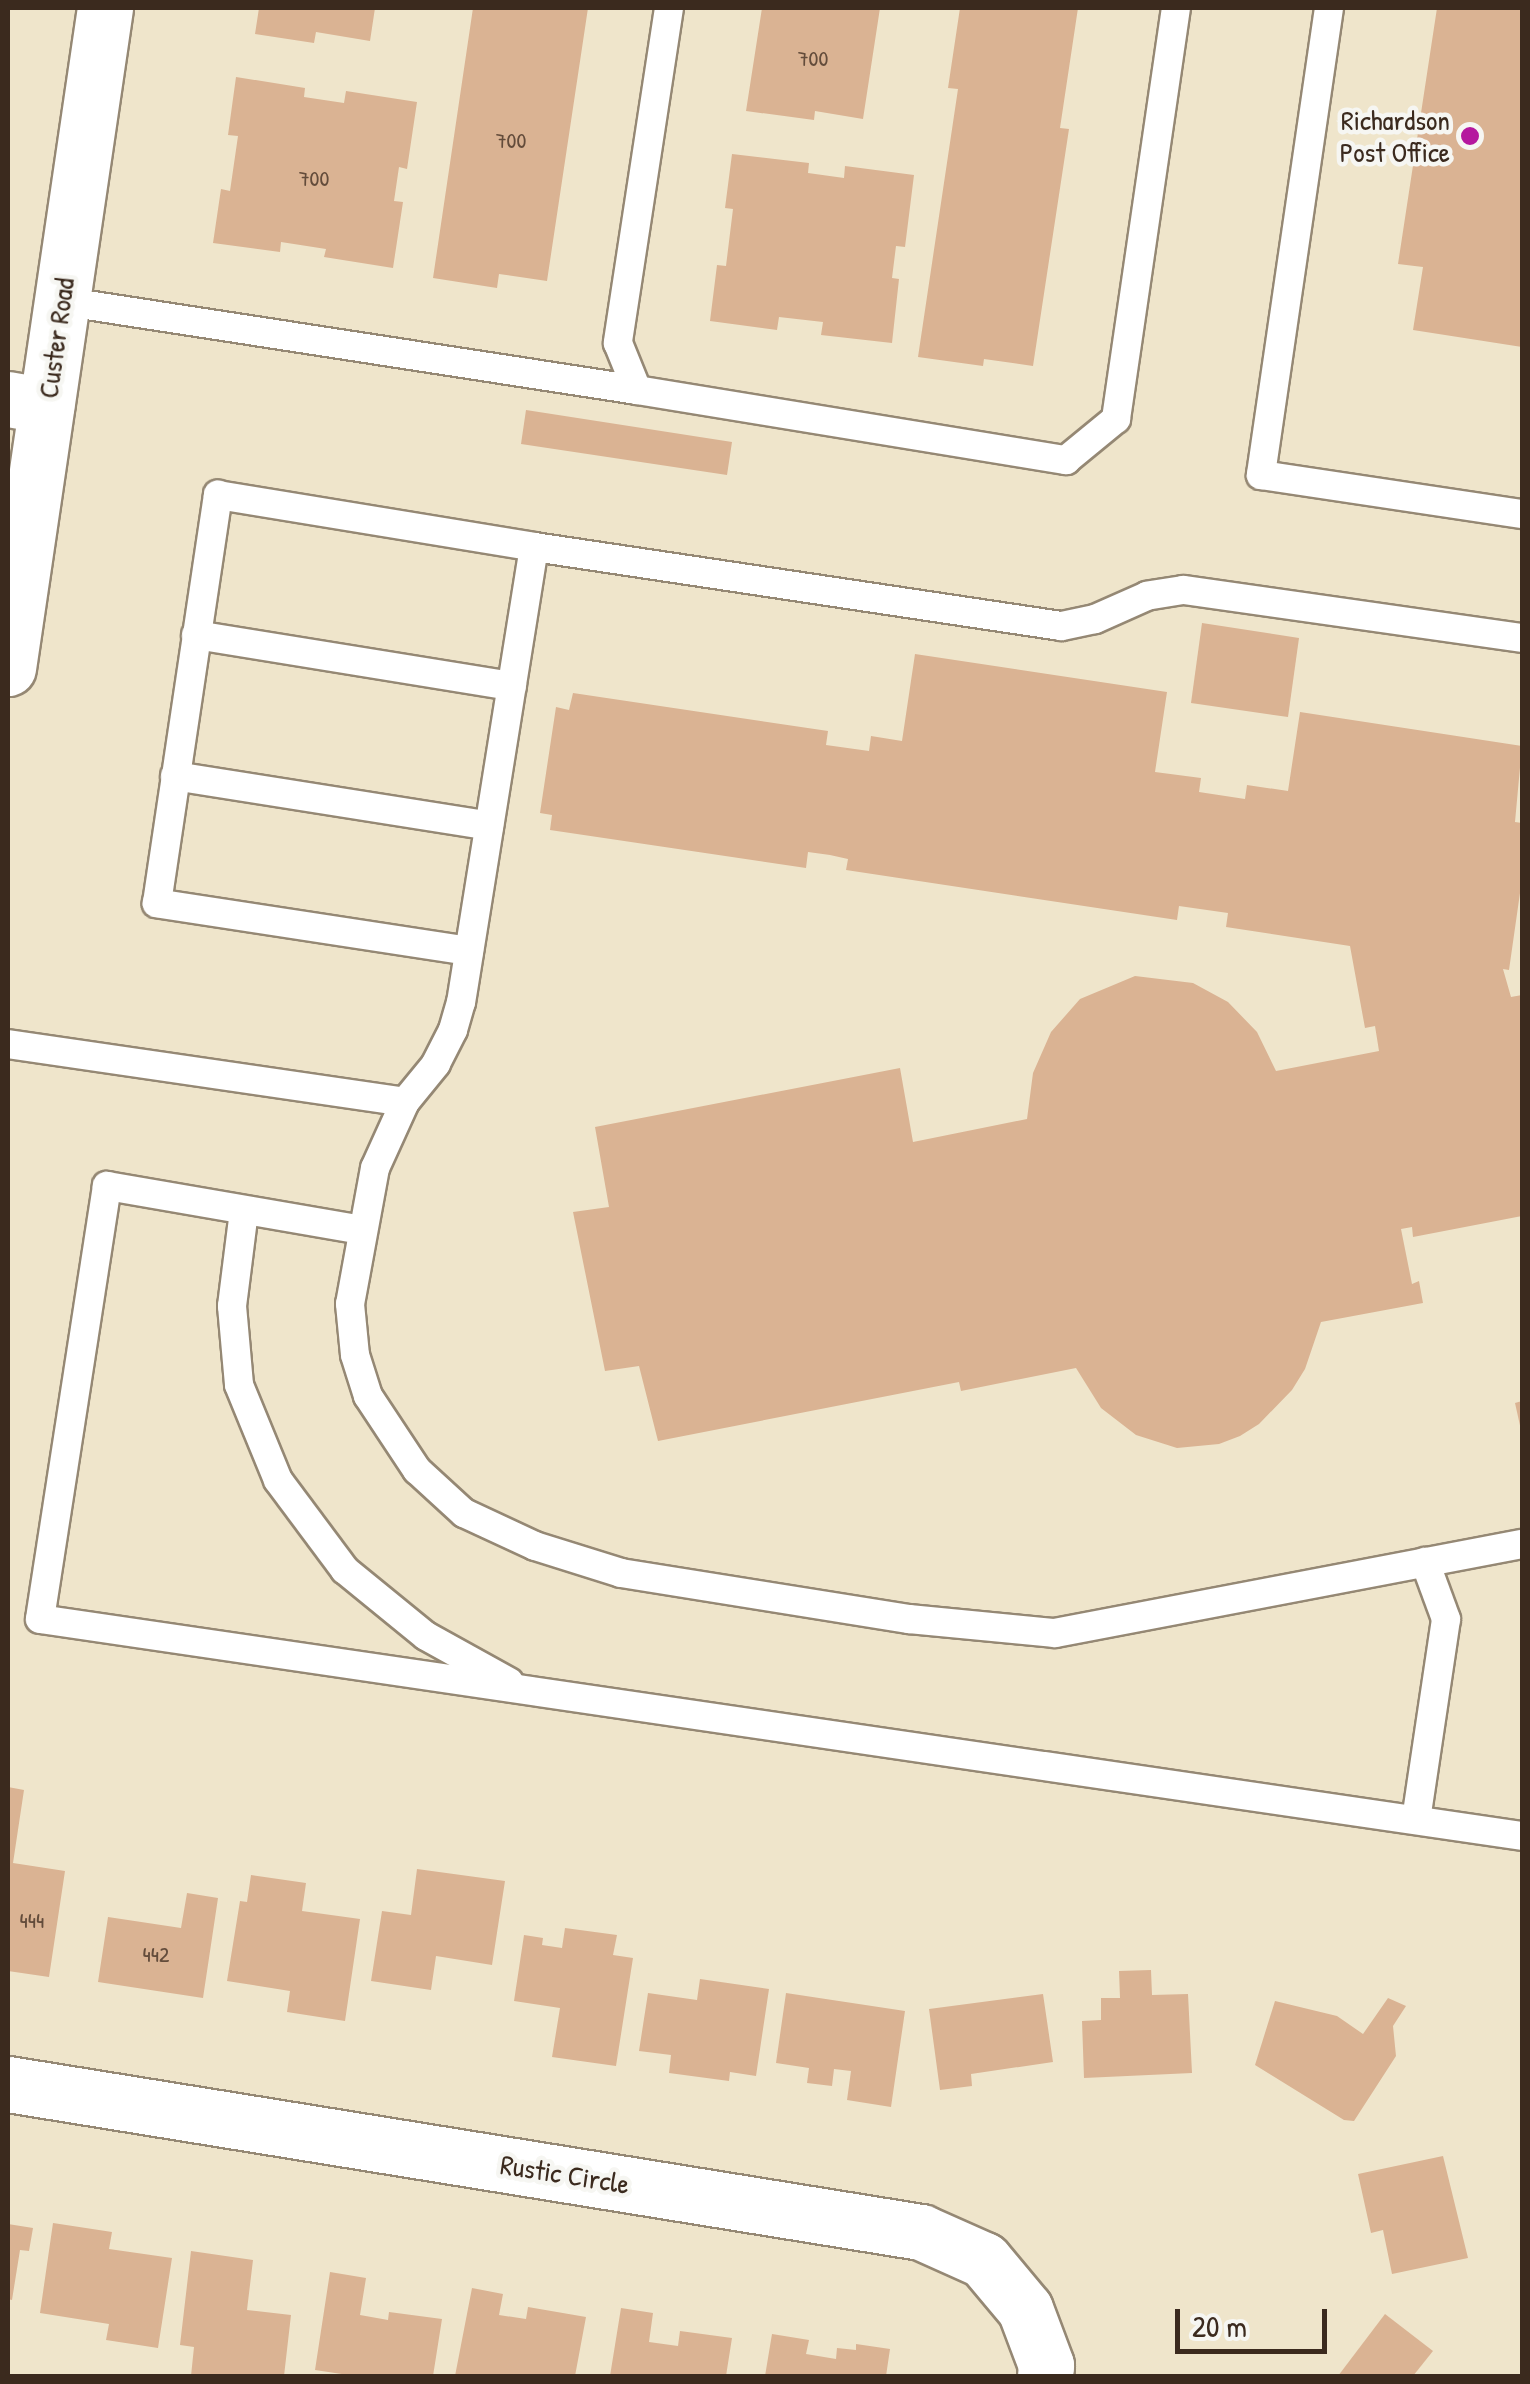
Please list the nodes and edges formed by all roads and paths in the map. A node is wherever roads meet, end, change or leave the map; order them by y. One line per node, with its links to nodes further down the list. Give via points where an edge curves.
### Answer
1 (105, 8): 5 (street, Custer Road)
2 (669, 8): 6 (lane, via 618,343)
3 (1176, 8): 6 (lane, via 1116,419 1066,460)
4 (1328, 8): 8 (lane, via 1260,475)
5 (62, 301): 6 (lane); 7 (street, Custer Road)
6 (637, 390)
7 (27, 402): 12 (street, Custer Road)
8 (1522, 514)
9 (534, 546): 10 (lane, via 218,495); 11 (lane, via 1062,626 1183,590); 13 (lane)
10 (196, 635): 13 (lane); 14 (lane)
11 (1522, 638)
12 (8, 668)
13 (512, 686): 15 (lane)
14 (175, 776): 15 (lane); 16 (lane, via 157,903)
15 (489, 826): 16 (lane)
16 (469, 951): 18 (lane, via 454,1030)
17 (8, 1044): 18 (lane)
18 (404, 1102): 20 (lane, via 375,1168)
19 (244, 1211): 20 (lane); 23 (lane, via 232,1306 239,1385 278,1480 344,1570 426,1636); 23 (lane, via 107,1186 40,1618)
20 (362, 1230): 22 (lane, via 350,1304 368,1396 417,1470 464,1513 535,1546 621,1572 754,1596 1055,1632)
21 (1522, 1544): 22 (lane)
22 (1425, 1562): 24 (lane, via 1446,1618)
23 (524, 1690): 24 (lane)
24 (1416, 1820): 25 (lane)
25 (1522, 1836)
26 (8, 2084): 27 (street, Rustic Circle, via 921,2232 984,2260 1025,2309)
27 (1045, 2376)

